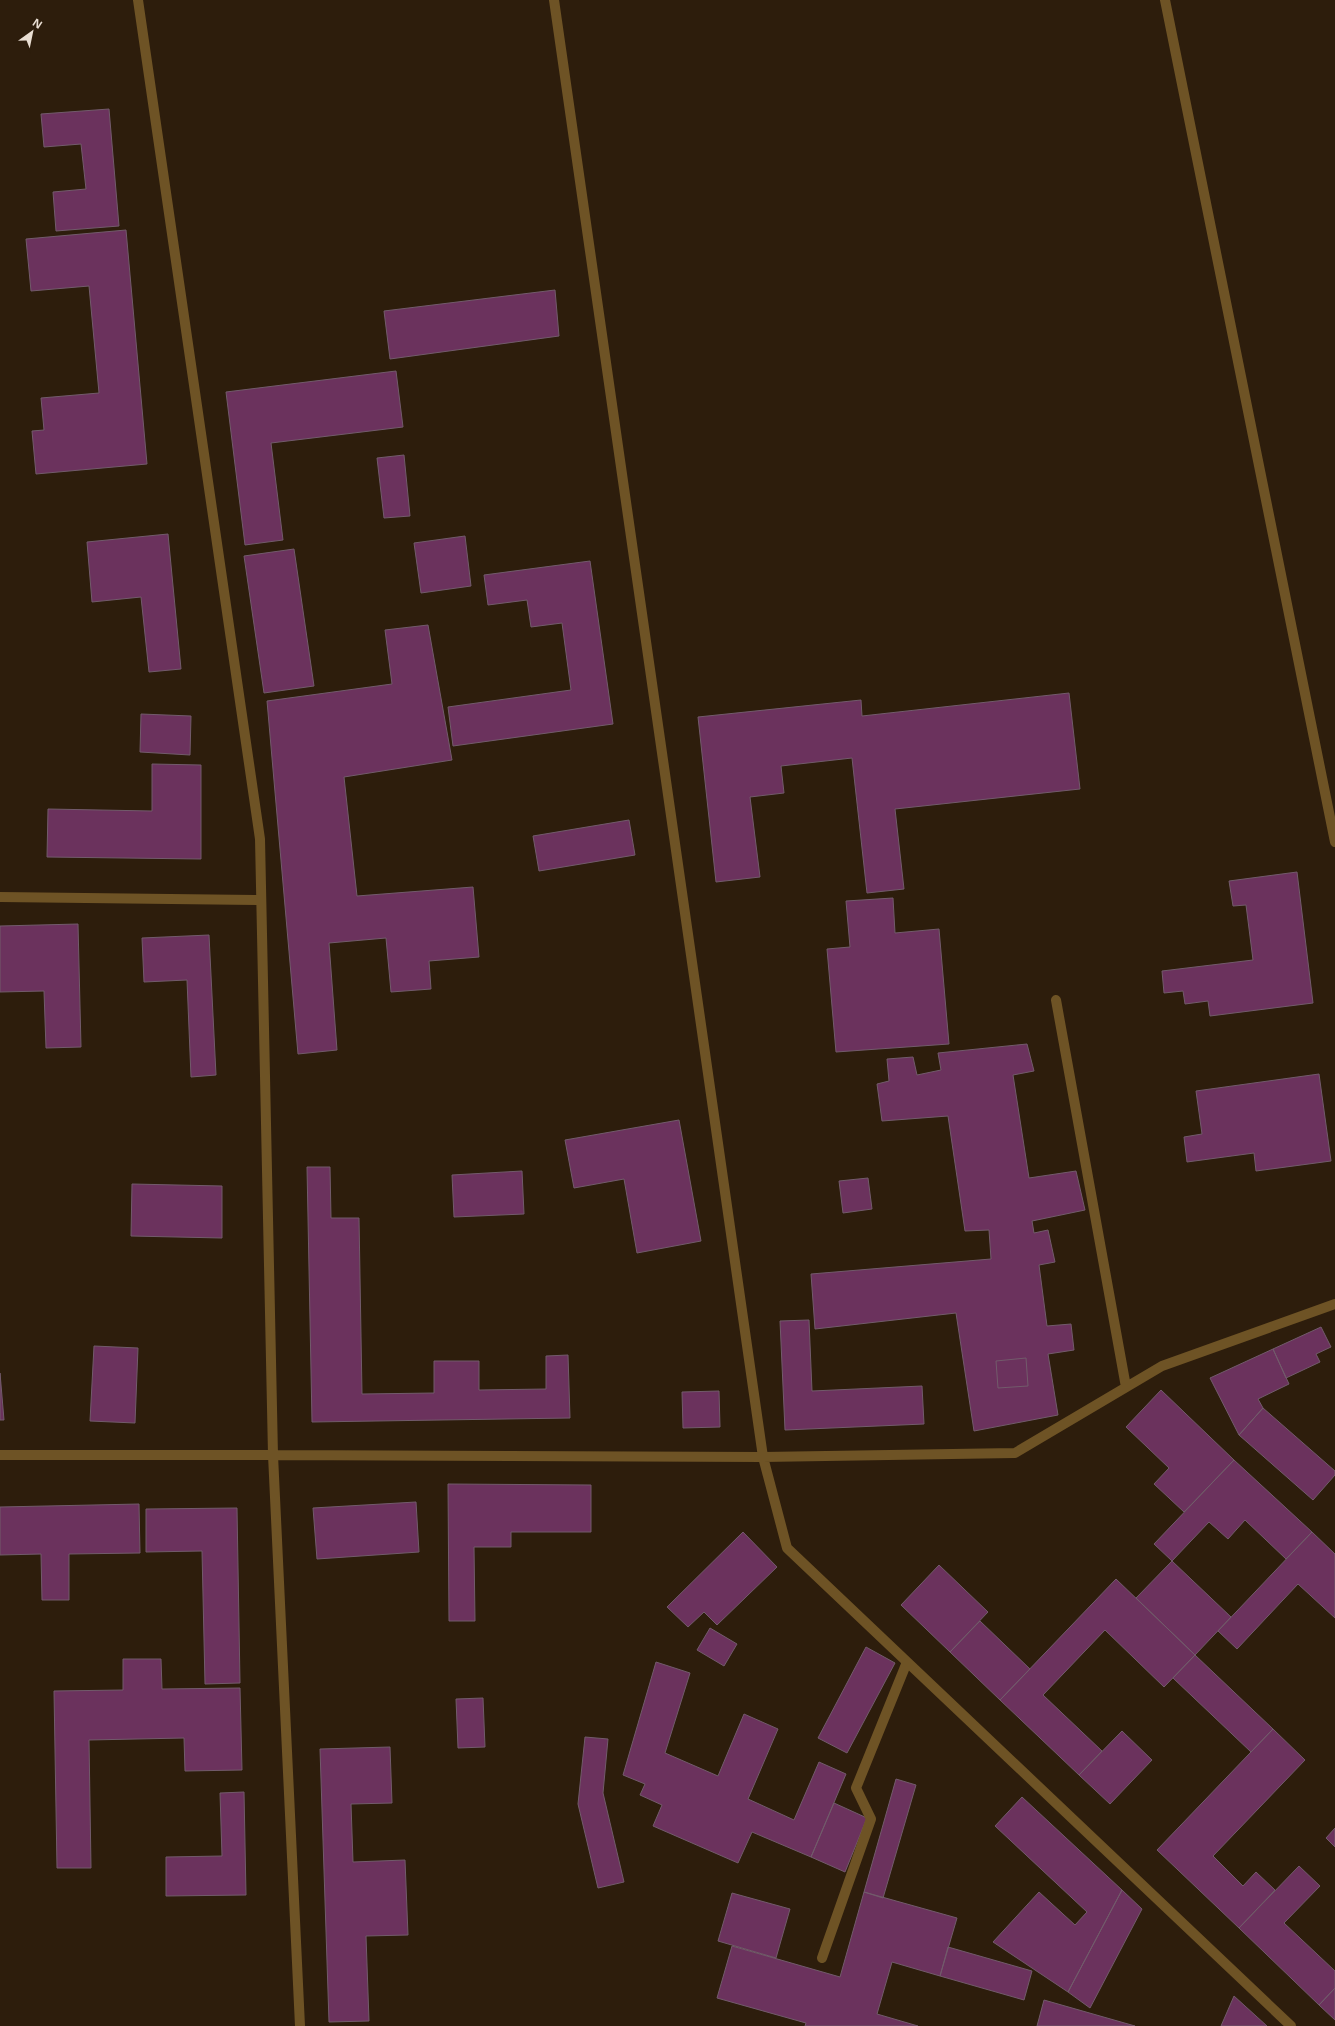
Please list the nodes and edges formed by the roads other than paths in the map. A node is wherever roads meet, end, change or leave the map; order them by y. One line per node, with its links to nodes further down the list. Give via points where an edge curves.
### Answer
1 (138, 0): 6 (street, via 260,839)
2 (554, 0): 12 (street)
3 (1166, 0): 4 (street)
4 (1335, 842)
5 (0, 897): 6 (street)
6 (260, 900): 10 (street)
7 (1056, 1000): 9 (street)
8 (1335, 1304): 9 (street, via 1162,1366)
9 (1126, 1387): 12 (street, via 1015,1453)
10 (273, 1455): 11 (street); 12 (street); 15 (street)
11 (0, 1456)
12 (763, 1457): 13 (street, via 787,1548)
13 (907, 1662): 14 (street, via 856,1788 871,1819); 16 (street)
14 (822, 1958)
15 (300, 2026)
16 (1291, 2026)

